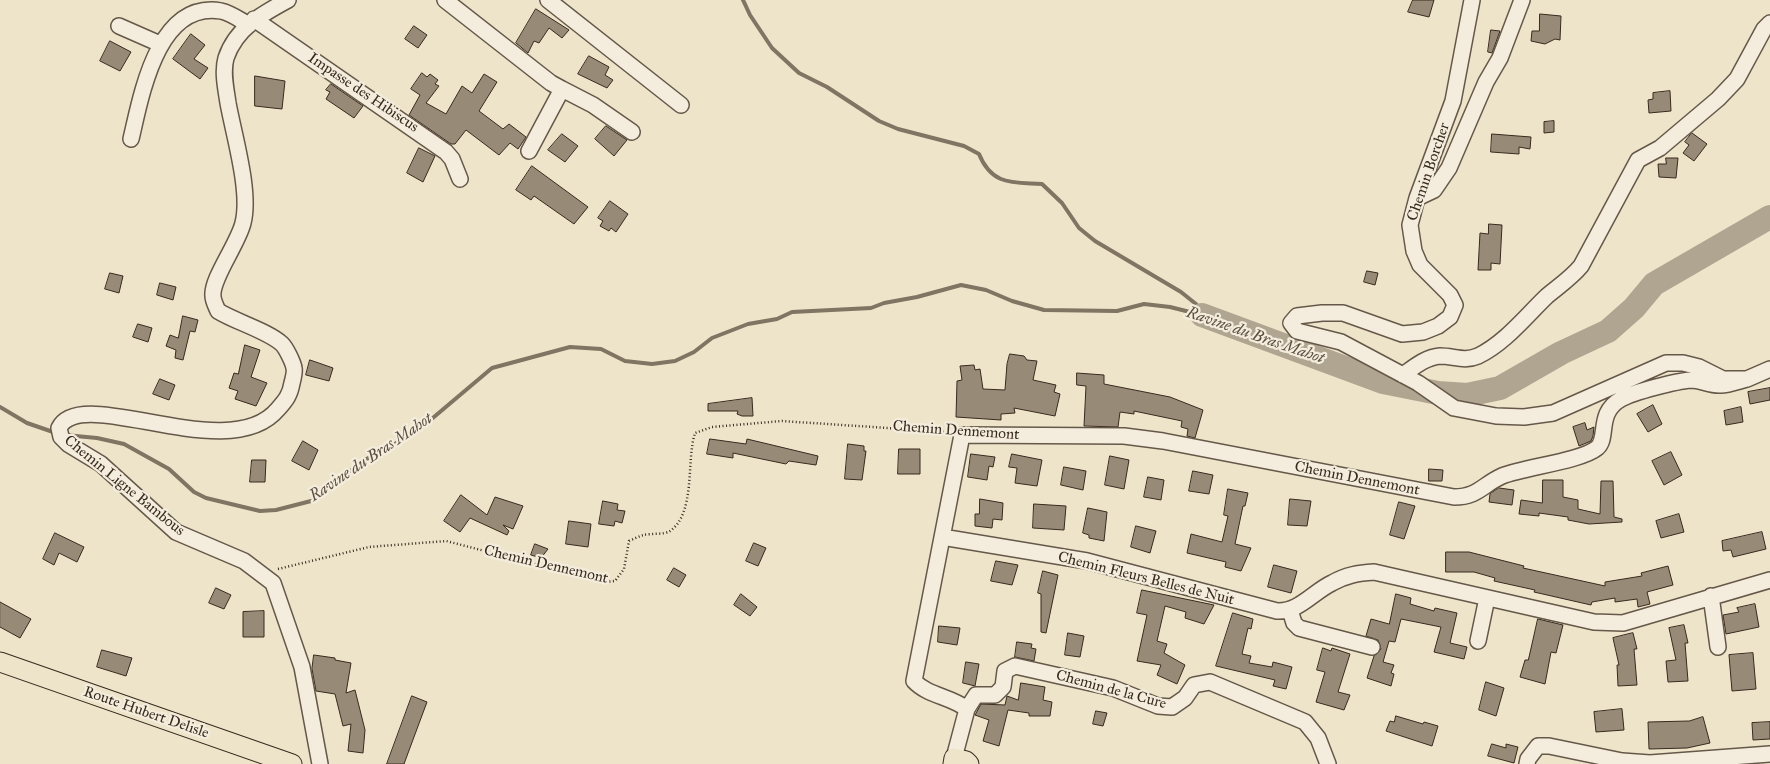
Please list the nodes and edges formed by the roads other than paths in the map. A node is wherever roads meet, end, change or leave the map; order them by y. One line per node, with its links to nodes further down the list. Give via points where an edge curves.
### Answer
1 (288, 0): 6 (street, Chemin Ligne Bambous)
2 (445, 0): 10 (street)
3 (548, 0): 11 (street)
4 (1472, 0): 16 (street, Chemin Borcher, via 1453,101)
5 (1522, 0): 16 (street, via 1500,58 1486,82 1449,168 1434,190)
6 (251, 22): 9 (street, Impasse des Hibiscus, via 222,11 199,12 182,19); 15 (street, Impasse des Hibiscus, via 446,152); 33 (street, Chemin Ligne Bambous, via 234,40 226,59 224,84 246,203 243,224 212,297 218,311 283,344 294,368 290,395 270,418 245,428 185,429 89,413 68,417 59,428 61,437 68,444 101,464 176,532 244,561 273,583 302,667)
7 (1770, 23): 18 (street, via 1737,79 1660,148 1638,160 1581,266 1571,277 1496,344 1477,356 1460,360 1440,356 1422,362)
8 (120, 26): 9 (street)
9 (160, 44): 13 (street, Impasse des Hibiscus)
10 (562, 89): 12 (street, via 593,105); 14 (street)
11 (681, 105)
12 (632, 132)
13 (131, 140)
14 (529, 151)
15 (460, 179)
16 (1417, 198): 18 (street, Chemin Borcher, via 1410,224 1414,251 1420,265 1456,304 1450,317 1430,329 1402,334 1343,313 1297,316 1291,323 1297,331 1341,342)
17 (1770, 369): 19 (street)
18 (1403, 375): 19 (street, Chemin Borcher, via 1454,408 1496,416 1524,417 1553,413 1666,363 1699,367 1724,379)
19 (1747, 379): 20 (street, Chemin Dennemont, via 1722,386 1689,380 1620,399 1607,410 1601,443 1597,448 1502,476 1472,496 1465,497 1124,436 962,435)
20 (942, 537): 24 (street, Chemin Fleurs Belles de Nuit, via 1087,562 1277,611); 29 (street, via 914,681 922,689 956,701)
21 (1770, 580): 22 (street)
22 (1711, 596): 23 (street, via 1623,623 1594,622); 27 (street)
23 (1487, 598): 24 (street, via 1374,572 1352,574 1331,583); 25 (street)
24 (1290, 610): 26 (street, via 1296,626)
25 (1478, 641)
26 (1372, 647)
27 (1718, 647)
28 (0, 662): 32 (main road, Route Hubert Delisle)
29 (967, 709): 31 (street); 34 (street, Chemin de la Cure, via 976,695 995,695 1003,687 1005,671 1015,666 1113,688 1158,706 1172,707 1194,686 1210,682 1305,722 1318,738)
30 (1770, 754): 35 (street, via 1650,763 1622,762 1538,746)
31 (959, 762)
32 (292, 764)
33 (320, 764)
34 (1328, 764)
35 (1527, 764)

